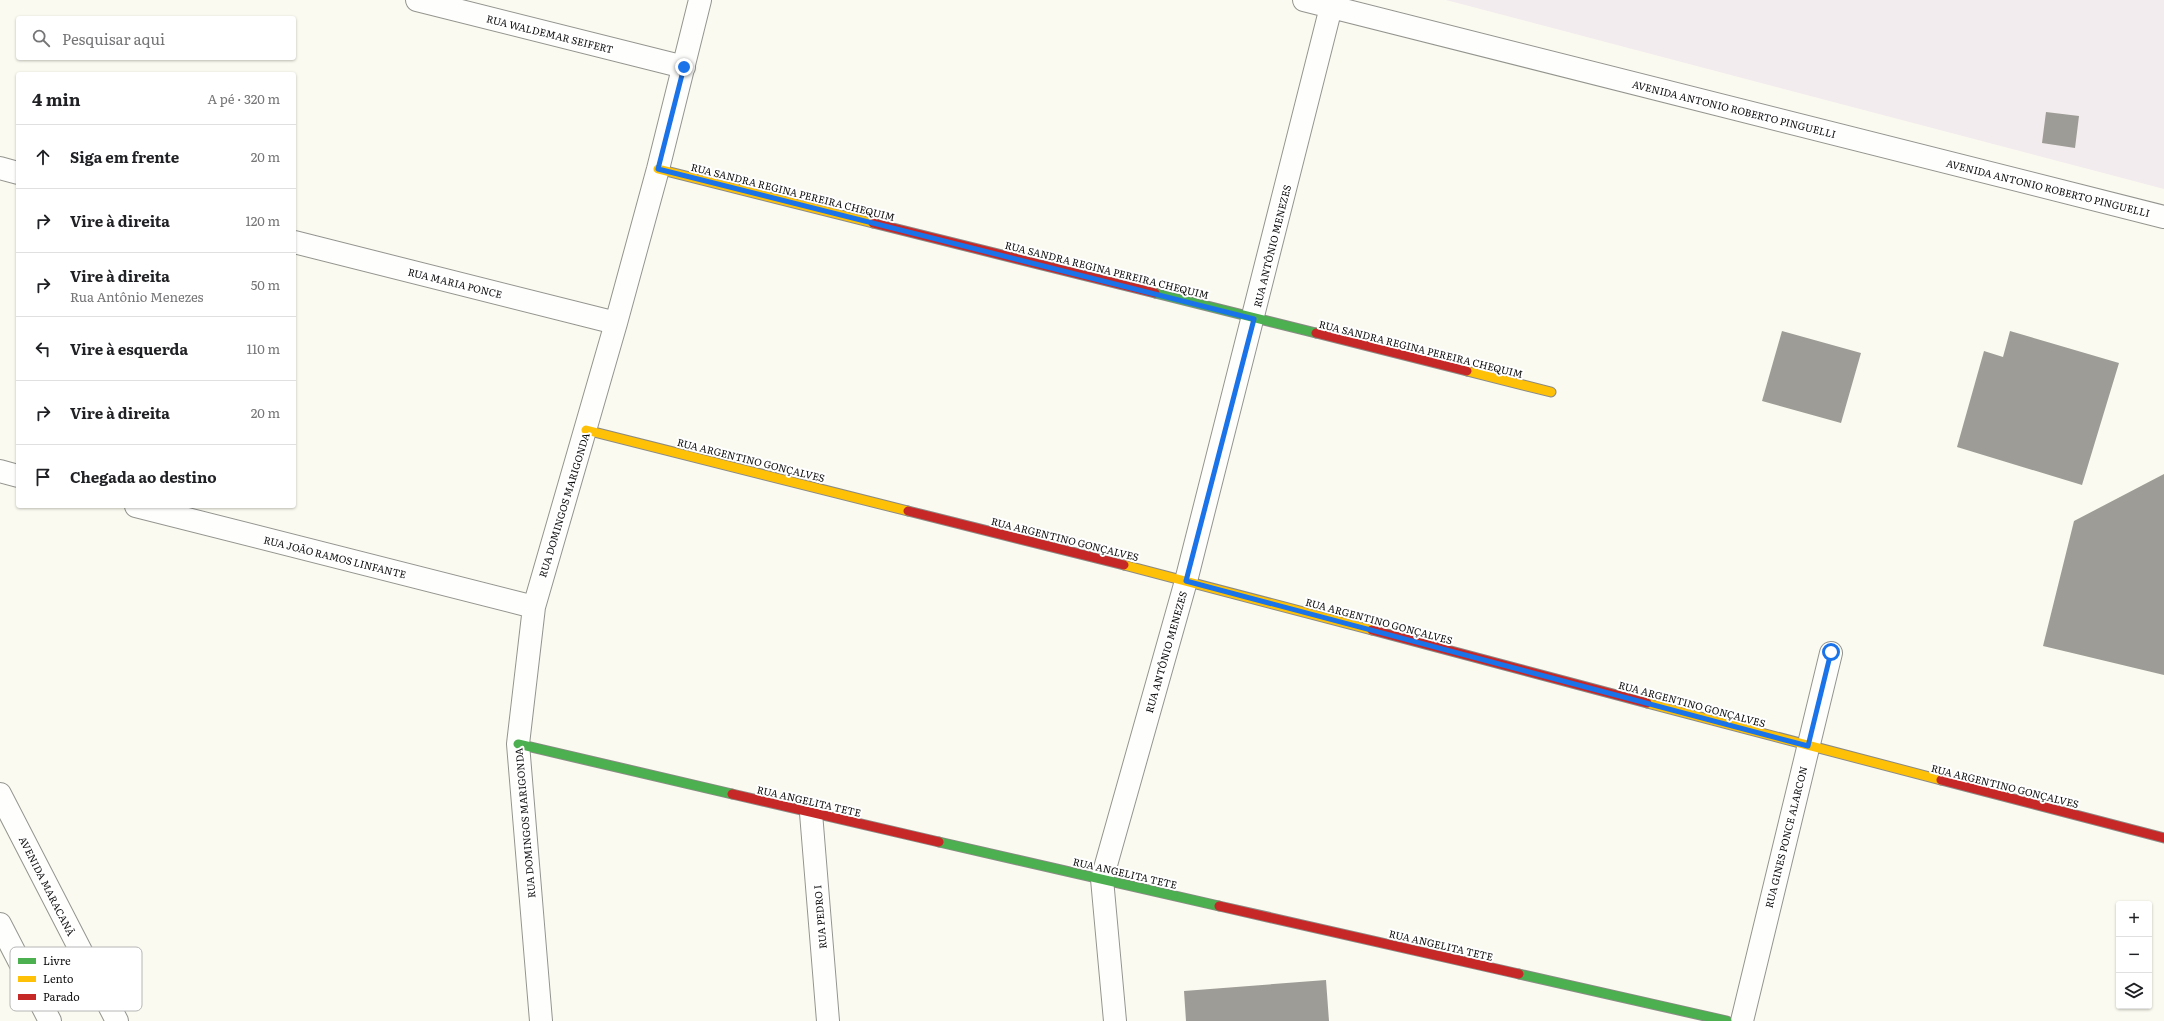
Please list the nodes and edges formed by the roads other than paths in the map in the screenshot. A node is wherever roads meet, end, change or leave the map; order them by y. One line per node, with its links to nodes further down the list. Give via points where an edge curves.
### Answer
1 (417, 0): 5 (street, RUA WALDEMAR SEIFERT)
2 (700, 0): 5 (street, RUA DOMINGOS MARIGONDA)
3 (1304, 0): 4 (street, AVENIDA ANTONIO ROBERTO PINGUELLI)
4 (1331, 7): 9 (street, AVENIDA ANTONIO ROBERTO PINGUELLI); 11 (street, RUA ANTÔNIO MENEZES)
5 (684, 67): 7 (street, RUA DOMINGOS MARIGONDA)
6 (0, 168): 8 (street)
7 (658, 169): 11 (street, RUA SANDRA REGINA PEREIRA CHEQUIM); 12 (street, RUA DOMINGOS MARIGONDA)
8 (16, 172)
9 (2164, 217)
10 (296, 243): 12 (street, RUA MARIA PONCE)
11 (1254, 319): 13 (street, RUA SANDRA REGINA PEREIRA CHEQUIM); 18 (street, RUA ANTÔNIO MENEZES)
12 (616, 324): 14 (street, RUA DOMINGOS MARIGONDA)
13 (1551, 392)
14 (586, 430): 18 (street, RUA ARGENTINO GONÇALVES); 19 (street, RUA DOMINGOS MARIGONDA)
15 (0, 471): 16 (street)
16 (16, 475)
17 (144, 508): 19 (street, RUA JOÃO RAMOS LINFANTE)
18 (1186, 581): 22 (street, RUA ARGENTINO GONÇALVES); 26 (street, RUA ANTÔNIO MENEZES)
19 (534, 608): 21 (street, RUA DOMINGOS MARIGONDA)
20 (1831, 652): 22 (street, RUA GINES PONCE ALARCON)
21 (518, 744): 24 (street, RUA ANGELITA TETE); 34 (street, RUA DOMINGOS MARIGONDA)
22 (1808, 746): 25 (street, RUA ARGENTINO GONÇALVES); 38 (street, RUA GINES PONCE ALARCON)
23 (0, 794): 29 (street, AVENIDA MARACANÃ)
24 (811, 813): 26 (street, RUA ANGELITA TETE); 35 (street, RUA PEDRO I)
25 (2164, 838)
26 (1102, 879): 36 (street, RUA ANTÔNIO MENEZES); 37 (street, RUA ANGELITA TETE)
27 (0, 924): 28 (street)
28 (12, 947)
29 (79, 947)
30 (45, 1011): 32 (street)
31 (112, 1011): 33 (street, AVENIDA MARACANÃ)
32 (50, 1021)
33 (117, 1021)
34 (541, 1021)
35 (828, 1021)
36 (1115, 1021)
37 (1727, 1021)
38 (1742, 1021)

